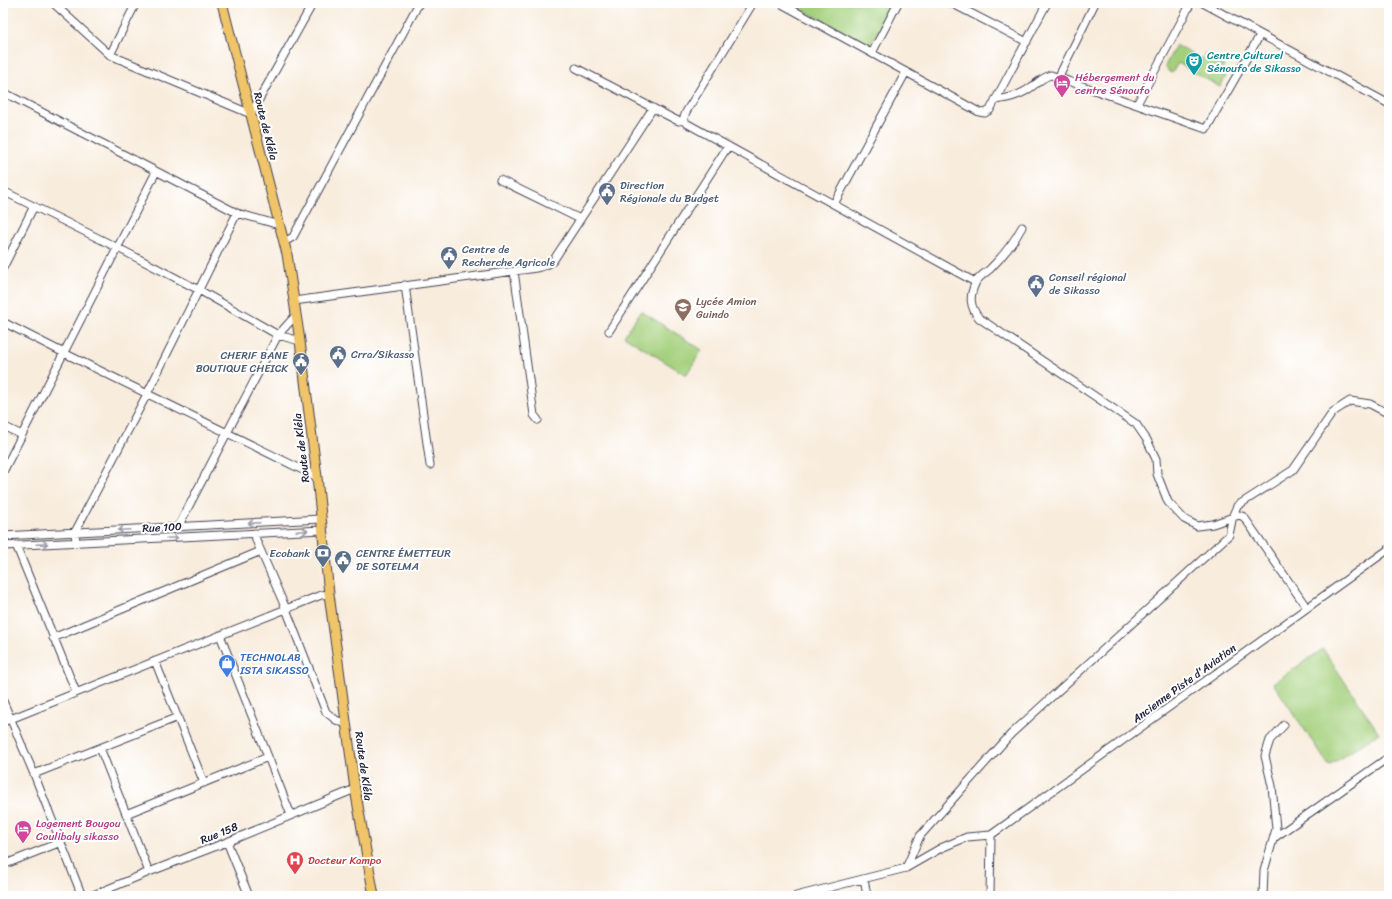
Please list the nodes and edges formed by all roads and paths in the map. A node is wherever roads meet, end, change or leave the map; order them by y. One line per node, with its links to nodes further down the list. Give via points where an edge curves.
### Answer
1 (52, 3): 17 (street)
2 (136, 3): 17 (street)
3 (222, 3): 26 (main road, Route de Kléla)
4 (313, 3): 26 (street)
5 (419, 3): 38 (street, via 293,237)
6 (753, 3): 27 (street)
7 (780, 3): 16 (street)
8 (898, 3): 16 (street)
9 (951, 3): 15 (street)
10 (1048, 3): 15 (street)
11 (1095, 3): 20 (street)
12 (1191, 3): 23 (street)
13 (1203, 3): 14 (street)
14 (1260, 35): 23 (street, via 1206,129); 24 (street)
15 (1027, 42): 22 (street)
16 (872, 53): 19 (street)
17 (110, 55): 26 (street)
18 (576, 68): 25 (street)
19 (906, 72): 22 (street, via 979,112 987,112); 32 (street)
20 (1059, 76): 22 (street, via 1044,77 1013,98); 23 (street)
21 (3, 92): 29 (street)
22 (995, 100)
23 (1137, 104)
24 (1389, 104)
25 (653, 108): 27 (street, via 676,120); 35 (street)
26 (251, 114): 36 (main road, Route de Kléla)
27 (683, 120): 28 (street)
28 (728, 146): 32 (street); 48 (street)
29 (156, 172): 34 (street); 39 (street)
30 (500, 180): 35 (street)
31 (3, 191): 33 (street)
32 (834, 204): 42 (street)
33 (34, 206): 39 (street); 40 (street)
34 (237, 213): 36 (street); 44 (street)
35 (580, 220): 41 (street, via 550,264)
36 (279, 225): 38 (main road, Route de Kléla)
37 (1022, 227): 42 (street, via 991,268)
38 (284, 242): 45 (main road, Route de Kléla)
39 (118, 248): 44 (street); 51 (street)
40 (3, 268)
41 (514, 271): 43 (street); 54 (street, via 534,415)
42 (975, 282): 61 (street, via 971,306 979,318 1136,424 1156,460 1157,474 1168,502 1184,519 1197,526 1213,524)
43 (405, 285): 45 (street); 58 (street)
44 (199, 290): 49 (street); 52 (street)
45 (294, 301): 46 (main road, Route de Kléla)
46 (296, 315): 49 (street); 50 (main road, Route de Kléla)
47 (3, 322): 51 (street)
48 (609, 331)
49 (278, 335): 50 (street); 56 (street)
50 (300, 341): 60 (main road, Route de Kléla)
51 (64, 353): 52 (street); 57 (street)
52 (147, 394): 56 (street); 65 (street)
53 (1389, 414): 61 (street, via 1370,404 1350,401 1333,412 1293,470 1237,506)
54 (538, 420)
55 (3, 426): 57 (street)
56 (226, 434): 60 (street); 63 (street)
57 (22, 435): 59 (street)
58 (430, 465)
59 (3, 472)
60 (317, 477): 62 (main road, Route de Kléla)
61 (1232, 517): 74 (street, via 1244,517); 98 (street, via 1229,535 1011,734 920,836)
62 (321, 519): 63 (street, one-way to 63); 64 (main road, Route de Kléla)
63 (178, 528): 65 (street, one-way to 65)
64 (322, 530): 66 (street, Rue 100, one-way to 64); 73 (main road, Route de Kléla)
65 (75, 532): 67 (street); 68 (street)
66 (255, 533): 68 (street, Rue 100, one-way to 66); 72 (street)
67 (3, 536)
68 (76, 543): 69 (street, Rue 100, one-way to 68)
69 (16, 545): 70 (street, Rue 100); 77 (street)
70 (3, 546)
71 (1389, 549): 74 (street, Ancienne Piste d'Aviation)
72 (261, 551): 75 (street); 77 (street)
73 (329, 594): 75 (street); 83 (main road, Route de Kléla)
74 (1307, 608): 93 (street, Ancienne Piste d'Aviation)
75 (286, 609): 76 (street); 83 (street, via 326,712)
76 (220, 635): 78 (street); 87 (street)
77 (53, 638): 79 (street)
78 (155, 661): 79 (street); 81 (street)
79 (76, 692): 82 (street)
80 (3, 701): 82 (street)
81 (178, 717): 85 (street); 89 (street)
82 (7, 720): 88 (street)
83 (346, 724): 90 (main road, Route de Kléla)
84 (1284, 725): 94 (street, via 1270,740 1265,756 1276,822)
85 (100, 748): 88 (street); 91 (street)
86 (1389, 756): 94 (street)
87 (268, 757): 89 (street); 92 (street)
88 (34, 774): 95 (street)
89 (204, 783): 91 (street)
90 (355, 789): 92 (street, Rue 158); 104 (main road, Route de Kléla)
91 (126, 814): 99 (street)
92 (291, 815): 96 (street, Rue 158)
93 (991, 835): 98 (street, via 967,837); 107 (street)
94 (1274, 838): 108 (street, via 1264,871)
95 (61, 842): 97 (street); 101 (street)
96 (227, 842): 99 (street, Rue 158); 103 (street)
97 (3, 865)
98 (906, 868): 100 (street)
99 (149, 872): 102 (street, Rue 158)
100 (864, 879): 105 (street); 106 (street)
101 (82, 896)
102 (91, 896)
103 (249, 896)
104 (374, 896)
105 (796, 896)
106 (867, 896)
107 (990, 896)
108 (1263, 896)

